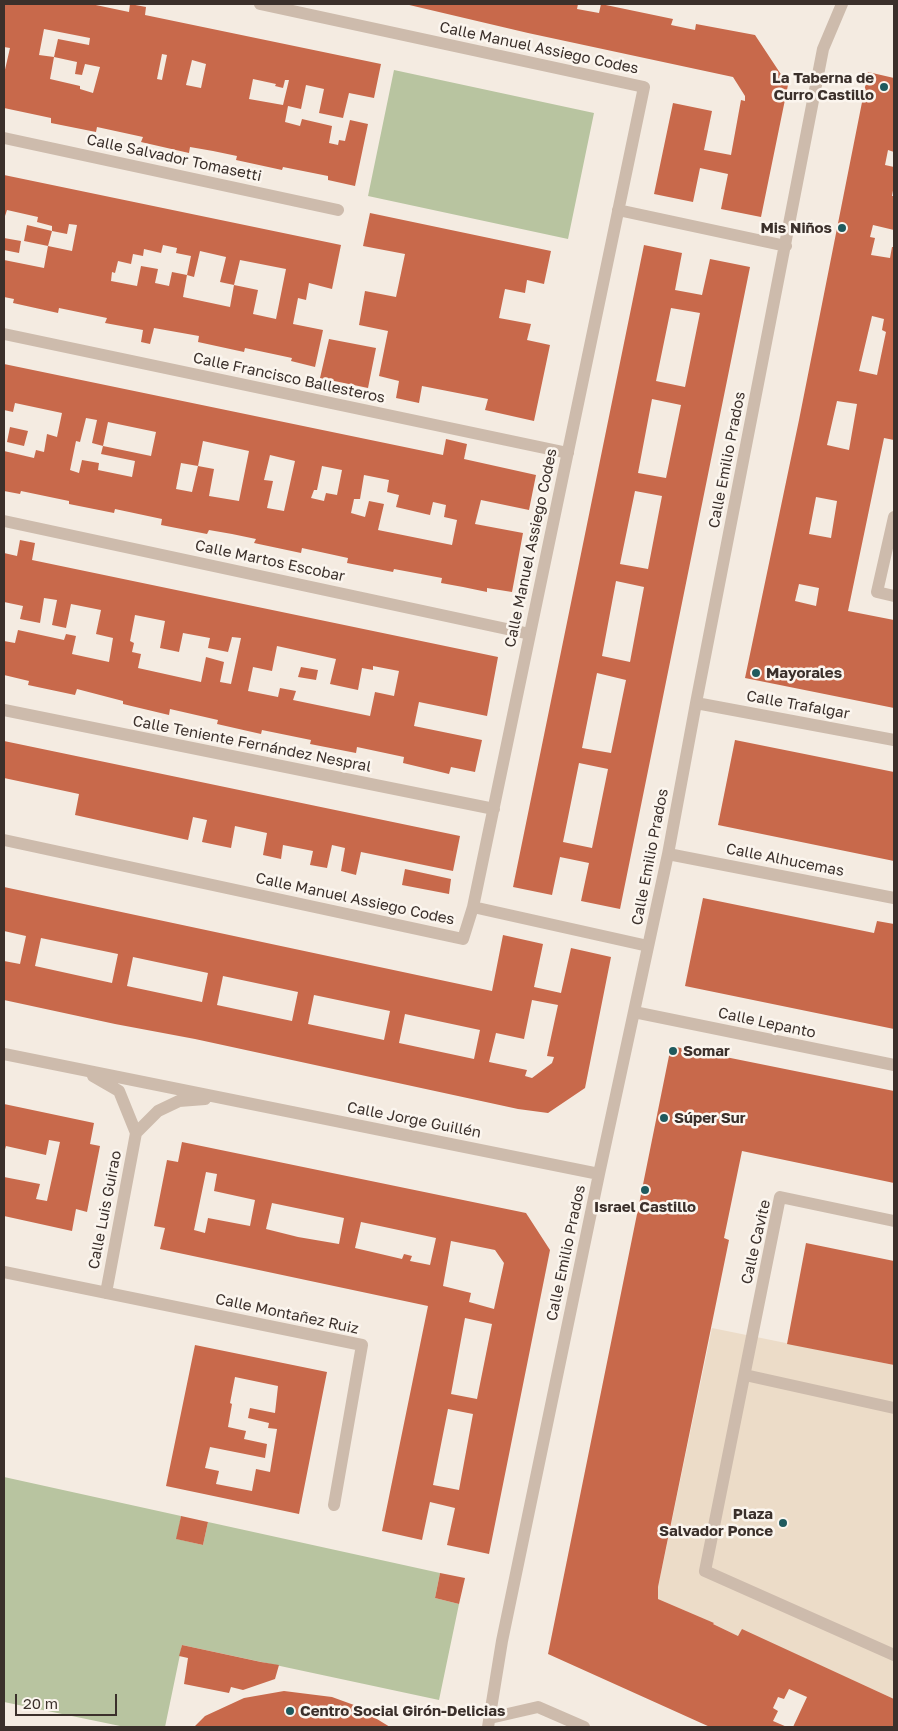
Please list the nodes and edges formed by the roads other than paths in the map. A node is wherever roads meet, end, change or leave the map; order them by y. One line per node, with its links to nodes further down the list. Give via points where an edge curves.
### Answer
1 (260, 4): 5 (street, Calle Manuel Assiego Codes, via 644,88)
2 (842, 4): 6 (street, Calle Emilio Prados, via 824,49)
3 (4, 138): 4 (street, Calle Salvador Tomasetti)
4 (338, 210)
5 (618, 210): 6 (street); 8 (street, Calle Manuel Assiego Codes)
6 (786, 246): 13 (street, Calle Emilio Prados)
7 (4, 334): 8 (street, Calle Francisco Ballesteros)
8 (568, 453): 12 (street, Calle Manuel Assiego Codes)
9 (894, 517): 11 (street, via 878,592)
10 (4, 521): 12 (street, Calle Martos Escobar)
11 (894, 596)
12 (530, 634): 16 (street, Calle Manuel Assiego Codes)
13 (696, 703): 15 (street, Calle Trafalgar); 18 (street, Calle Emilio Prados)
14 (4, 710): 16 (street, Calle Teniente Fernández Nespral)
15 (894, 740)
16 (494, 809): 20 (street, Calle Manuel Assiego Codes)
17 (4, 840): 20 (street, Calle Manuel Assiego Codes, via 463,939)
18 (668, 854): 19 (street, Calle Alhucemas); 21 (street, Calle Emilio Prados)
19 (894, 898)
20 (473, 907): 21 (street)
21 (648, 946): 22 (street, Calle Emilio Prados)
22 (634, 1012): 24 (street, Calle Lepanto); 28 (street, Calle Emilio Prados)
23 (4, 1054): 25 (street, Calle Jorge Guillén)
24 (894, 1065)
25 (84, 1070): 26 (street, Calle Jorge Guillén); 27 (street, Calle Jorge Guillén, via 119,1092)
26 (222, 1098): 27 (street, Calle Jorge Guillén, via 179,1101 158,1111); 28 (street, Calle Jorge Guillén)
27 (136, 1133): 31 (street, Calle Luis Guirao)
28 (599, 1174): 36 (street, Calle Emilio Prados, via 502,1641)
29 (894, 1221): 32 (street, Calle Cavite, via 780,1197)
30 (4, 1272): 31 (street)
31 (106, 1293): 34 (street, Calle Montañez Ruiz, via 362,1345)
32 (744, 1375): 33 (street); 35 (street, via 705,1571)
33 (894, 1408)
34 (334, 1505)
35 (894, 1655)
36 (489, 1722): 37 (street, via 538,1707)
37 (584, 1727)

